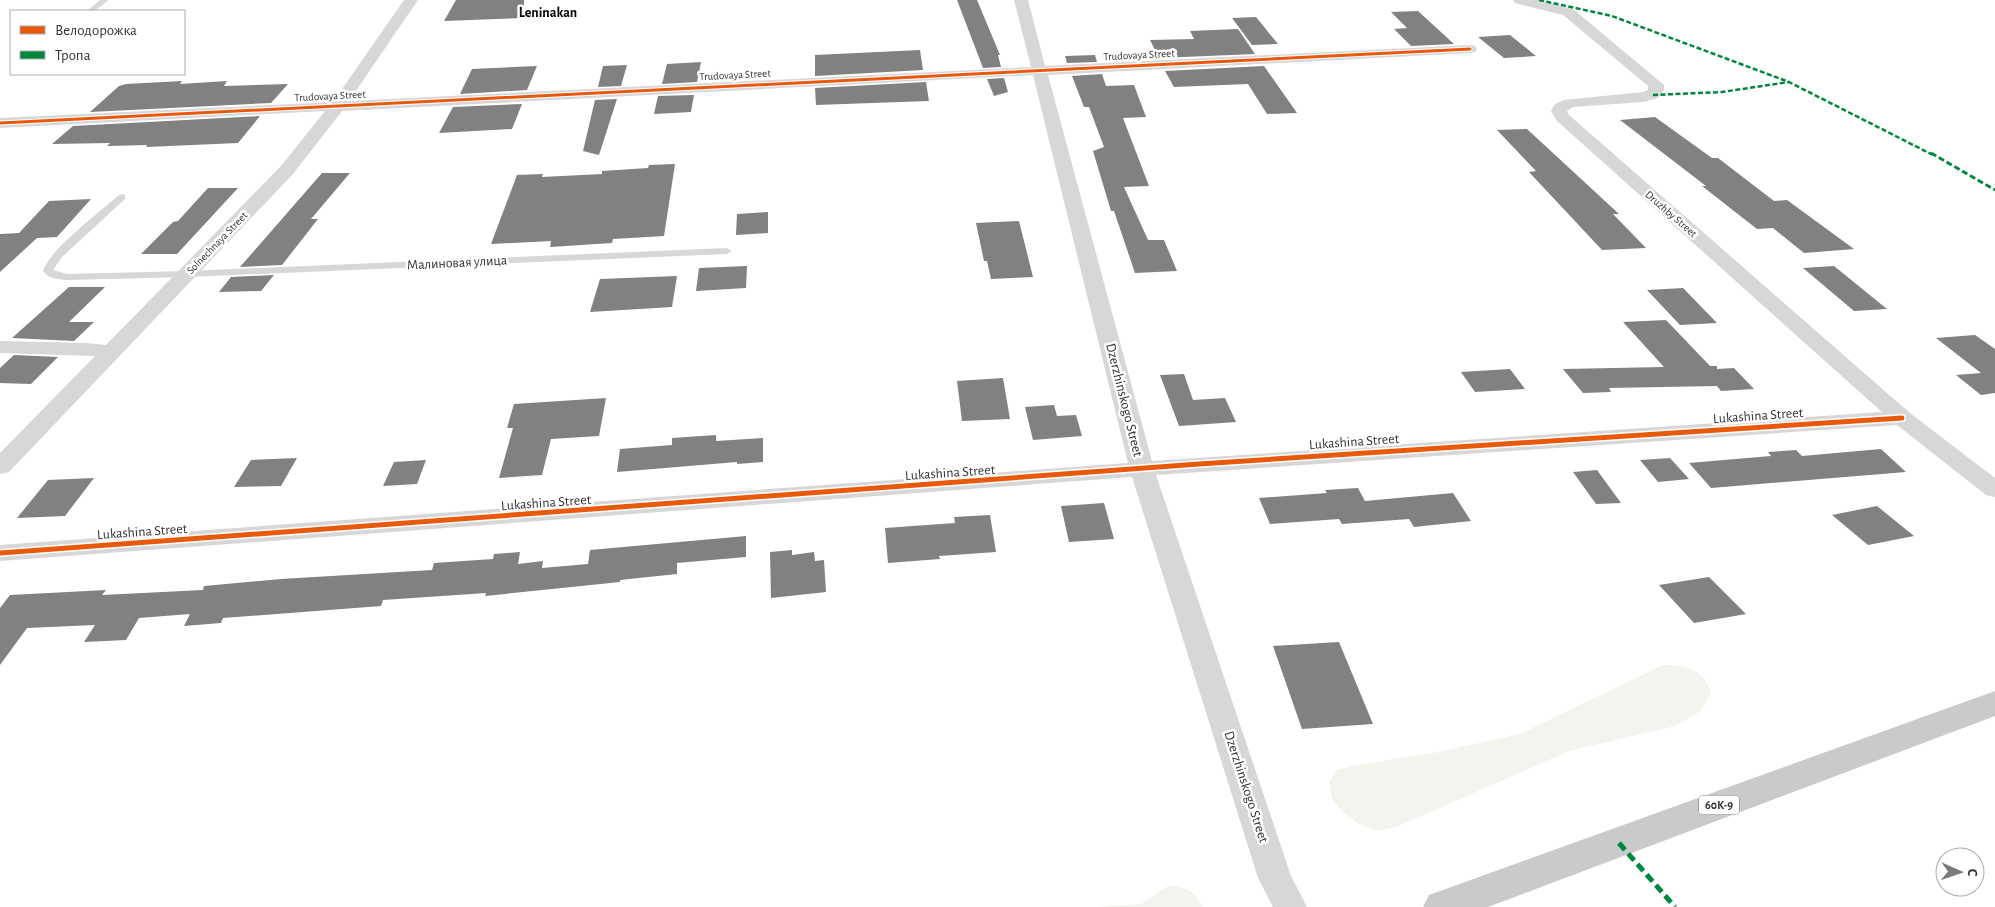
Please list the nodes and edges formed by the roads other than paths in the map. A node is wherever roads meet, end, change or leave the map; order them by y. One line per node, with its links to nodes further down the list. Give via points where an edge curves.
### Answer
1 (106, 0): 5 (lane)
2 (411, 0): 8 (street, Solnechnaya Street)
3 (1021, 0): 7 (street, Dzerzhinskogo Street)
4 (1520, 0): 15 (street, Druzhby Street, via 1568,12 1656,85 1653,94 1643,97 1570,103 1559,111 1563,118)
5 (91, 10)
6 (1470, 49): 7 (street, Trudovaya Street)
7 (1039, 70): 8 (street, Trudovaya Street); 17 (street, Dzerzhinskogo Street)
8 (338, 105): 9 (street, Trudovaya Street); 12 (street, Solnechnaya Street, via 287,170)
9 (0, 123)
10 (122, 197): 12 (lane, Малиновая улица, via 58,255 48,271 66,277)
11 (727, 251): 12 (lane, Малиновая улица)
12 (187, 274): 14 (street, Solnechnaya Street)
13 (0, 347): 14 (street)
14 (111, 352): 16 (street, Solnechnaya Street)
15 (1902, 418): 17 (street, Lukashina Street); 18 (street, Druzhby Street)
16 (0, 467)
17 (1142, 468): 19 (street, Lukashina Street); 21 (street, Dzerzhinskogo Street, via 1276,878)
18 (1995, 490)
19 (0, 553)
20 (1995, 703): 22 (main road, 60К-9)
21 (1290, 907)
22 (1443, 907)

